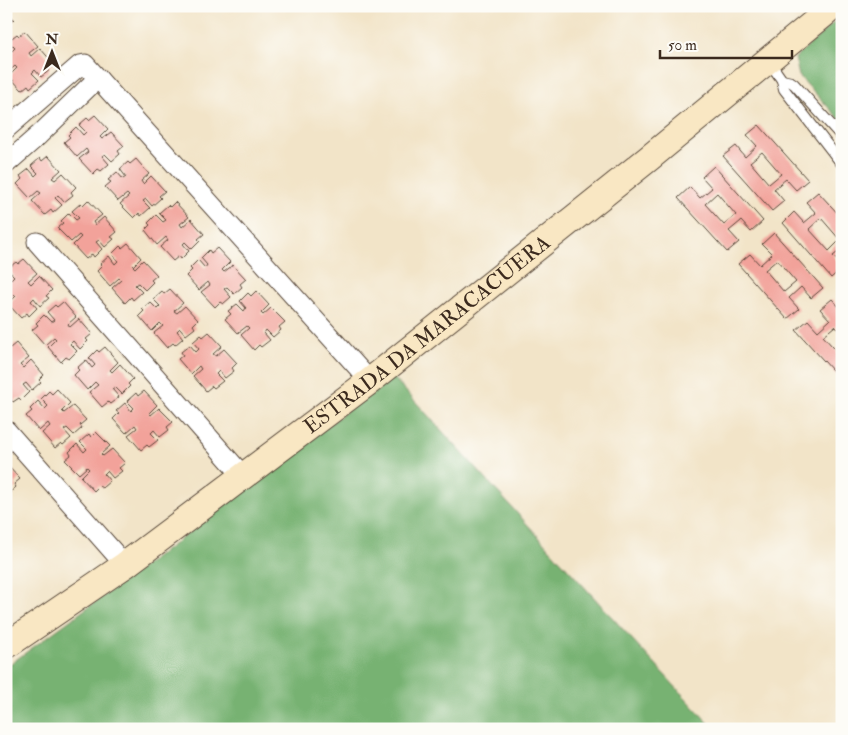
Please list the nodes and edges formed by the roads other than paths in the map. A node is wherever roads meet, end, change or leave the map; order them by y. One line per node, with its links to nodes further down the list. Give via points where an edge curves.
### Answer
1 (834, 6): 2 (street, ESTRADA DA MARACACUERA)
2 (775, 70): 5 (lane, via 794,84); 7 (lane, via 784,89); 9 (street, ESTRADA DA MARACACUERA, via 633,171)
3 (98, 78): 4 (street, via 85,64 80,65); 6 (street); 9 (street)
4 (6, 129)
5 (842, 137)
6 (6, 164)
7 (842, 164)
8 (37, 242): 11 (street)
9 (370, 381): 11 (street, ESTRADA DA MARACACUERA)
10 (6, 430): 12 (street)
11 (243, 476): 12 (street, ESTRADA DA MARACACUERA)
12 (125, 564): 13 (street, ESTRADA DA MARACACUERA)
13 (6, 646)

